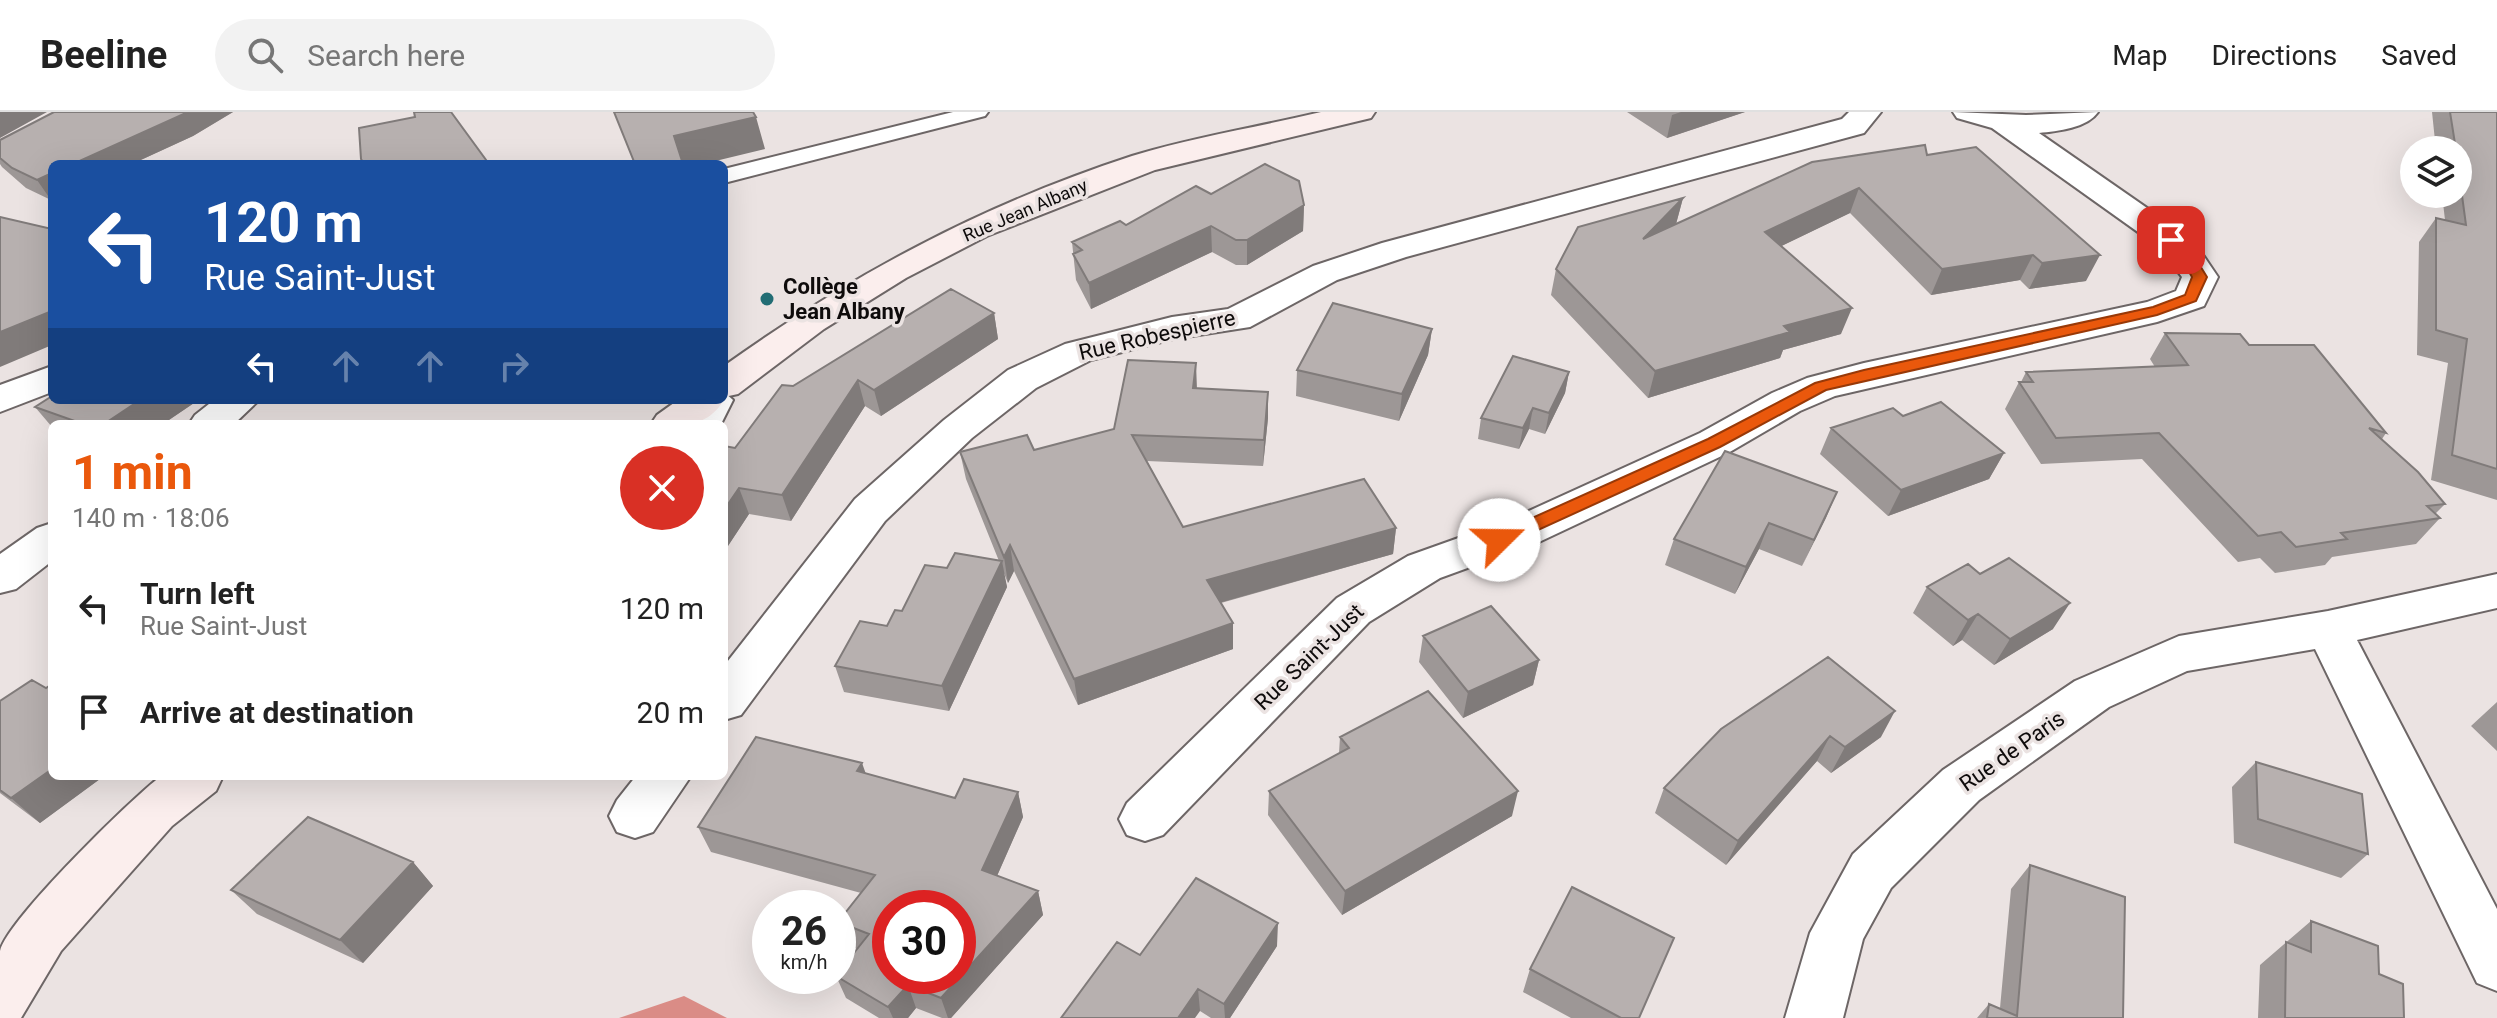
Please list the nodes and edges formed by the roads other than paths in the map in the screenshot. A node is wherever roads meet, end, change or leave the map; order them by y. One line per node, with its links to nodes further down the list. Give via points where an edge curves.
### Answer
1 (978, 112): 7 (lane)
2 (1360, 112): 9 (main road, Rue Jean Albany, via 1144,163 989,223 811,321)
3 (1895, 112): 6 (street, Rue Robespierre)
4 (2083, 112): 5 (street, via 2054,124)
5 (1986, 117): 23 (street, Rue Saint-Just, via 2171,240 2200,277 2191,298 2157,311 1821,387 1524,531 1424,567 1353,610)
6 (1860, 119): 19 (street, Rue Robespierre, via 1394,250 1325,273 1237,319 1172,328 1078,352 1022,379 870,510)
7 (728, 175)
8 (48, 380): 10 (street)
9 (728, 386)
10 (0, 399)
11 (234, 404): 13 (street)
12 (702, 404): 14 (main road, Rue Jean Albany)
13 (214, 420)
14 (677, 420)
15 (48, 542): 16 (street)
16 (0, 577)
17 (2497, 591): 18 (street, Rue de Paris)
18 (2328, 629): 24 (street); 26 (street, Rue de Paris, via 2179,654 2092,694 1961,785 1872,871 1837,933)
19 (728, 696)
20 (193, 780): 25 (main road, via 154,811 42,933)
21 (663, 780): 22 (street)
22 (635, 816)
23 (1145, 819)
24 (2497, 965)
25 (0, 1000)
26 (1814, 1018)

